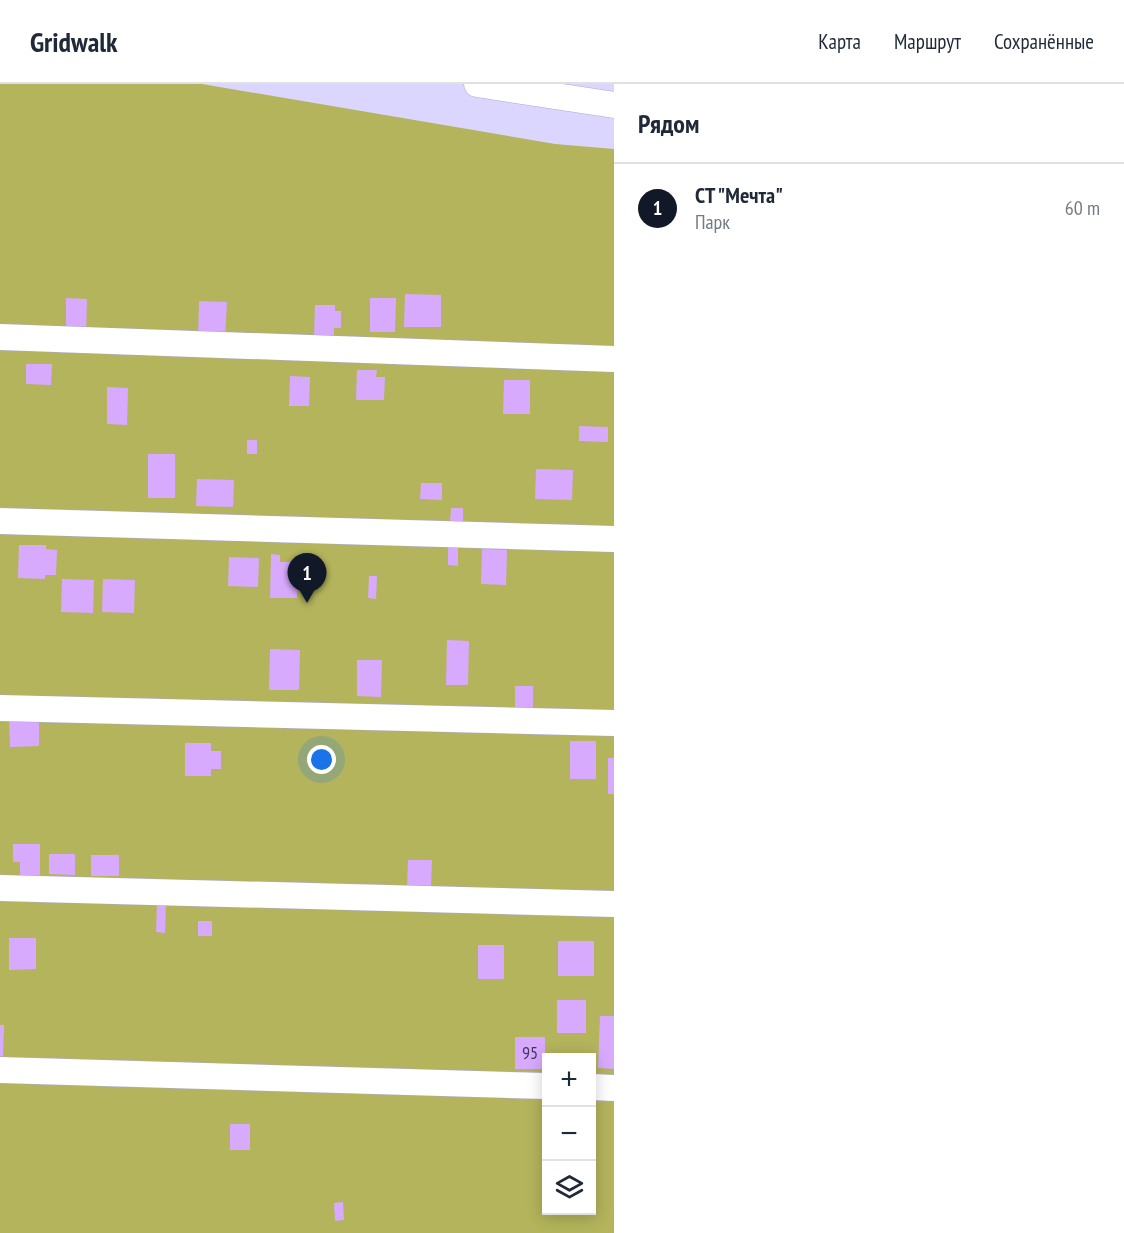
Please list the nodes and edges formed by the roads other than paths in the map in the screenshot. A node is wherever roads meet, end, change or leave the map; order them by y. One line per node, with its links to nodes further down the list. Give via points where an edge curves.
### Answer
1 (477, 84): 2 (lane)
2 (614, 105)
3 (0, 338): 4 (lane)
4 (614, 359)
5 (0, 521): 6 (lane)
6 (614, 539)
7 (0, 708): 8 (lane)
8 (614, 723)
9 (0, 888): 10 (lane)
10 (614, 904)
11 (0, 1070): 12 (lane)
12 (542, 1086)
13 (596, 1087): 14 (lane)
14 (614, 1088)

